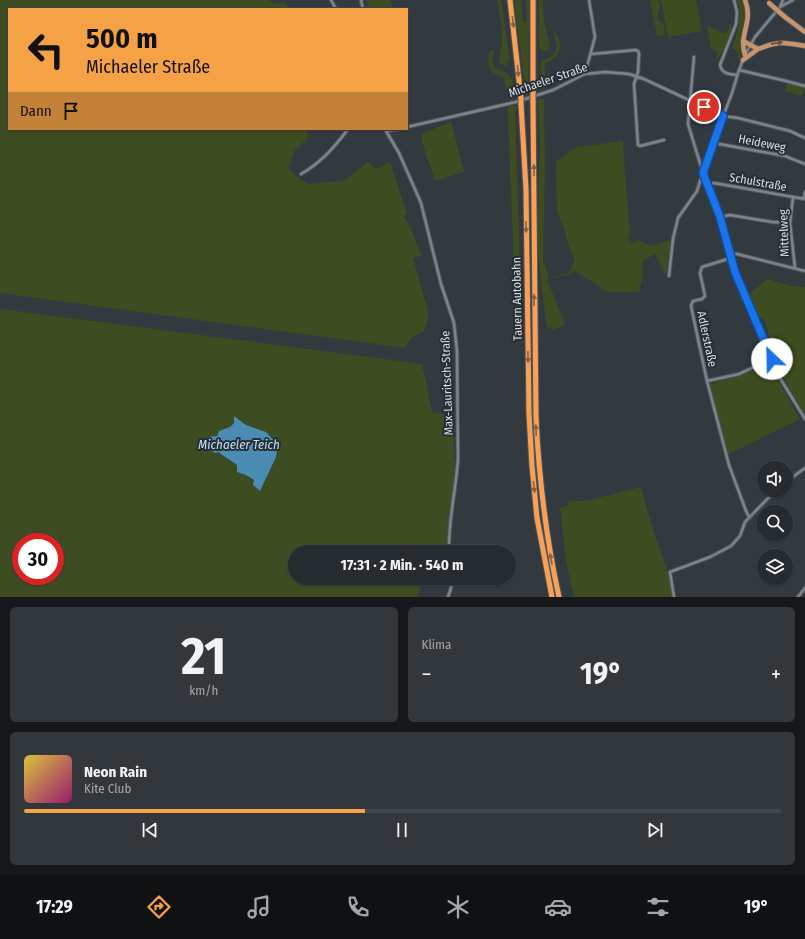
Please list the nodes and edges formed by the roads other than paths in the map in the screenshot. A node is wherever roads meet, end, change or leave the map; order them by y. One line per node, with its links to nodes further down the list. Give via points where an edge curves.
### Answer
1 (510, 0): 56 (highway, Tauern Autobahn, one-way to 56, bridge, via 521,98 526,189 532,466 537,518)
2 (533, 0): 57 (highway, Tauern Autobahn, one-way to 2, bridge, via 550,558 538,465)
3 (589, 0): 15 (street, via 594,38)
4 (734, 0): 20 (street, via 736,24 720,65 727,74)
5 (745, 0): 11 (main road, via 749,16)
6 (783, 0): 9 (street)
7 (794, 0): 9 (street)
8 (768, 2): 10 (main road, bridge)
9 (780, 7): 12 (street)
10 (805, 32)
11 (743, 41): 12 (main road); 17 (main road)
12 (751, 44): 14 (main road); 17 (street)
13 (805, 46): 14 (main road, one-way to 13, via 776,42)
14 (758, 49): 17 (main road)
15 (591, 54): 19 (street); 21 (street, via 638,51)
16 (694, 57): 23 (street)
17 (744, 57): 18 (street)
18 (739, 70): 20 (street); 22 (street)
19 (585, 74): 21 (street, Michaeler Straße, via 605,72); 25 (street, Michaeler Straße, via 538,96)
20 (737, 75): 24 (street)
21 (636, 77): 23 (street, Michaeler Straße); 29 (street, via 634,84 638,145)
22 (805, 86)
23 (690, 100): 24 (street, Michaeler Straße); 32 (street, via 688,124)
24 (723, 116): 28 (street, Michaeler Straße, via 790,131); 30 (street)
25 (408, 128)
26 (347, 130): 33 (street, via 334,148)
27 (385, 130): 52 (street, Max-Lauritsch-Straße, via 399,152 420,203 456,331 458,459)
28 (805, 138)
29 (664, 140)
30 (714, 143): 31 (street, Heideweg, via 785,156); 32 (street)
31 (805, 164)
32 (703, 173): 34 (street); 44 (street, via 697,191 678,218)
33 (301, 174)
34 (707, 185): 36 (street, Schulstraße, via 714,183); 38 (street)
35 (805, 192): 37 (street)
36 (793, 197): 37 (street, Schulstraße); 39 (street, Mittelweg)
37 (804, 199)
38 (720, 217): 39 (street, via 730,215); 40 (street)
39 (790, 223): 42 (street, Mittelweg)
40 (730, 254): 41 (street); 42 (street)
41 (731, 258): 45 (street, via 742,291); 46 (street, Adlerstraße, via 702,267 700,273 704,296 691,304)
42 (795, 268): 43 (street)
43 (805, 271)
44 (668, 276)
45 (772, 359): 46 (street, Adlerstraße, via 739,374); 47 (street, via 780,378)
46 (707, 381): 51 (street, Adlerstraße, via 731,471)
47 (805, 419)
48 (805, 468): 49 (street)
49 (793, 477)
50 (769, 497): 51 (street)
51 (749, 517): 58 (street, via 735,543 716,554 670,572)
52 (448, 545)
53 (451, 585): 55 (street)
54 (805, 588): 59 (street)
55 (448, 597)
56 (552, 597)
57 (559, 597)
58 (674, 597)
59 (798, 597)

